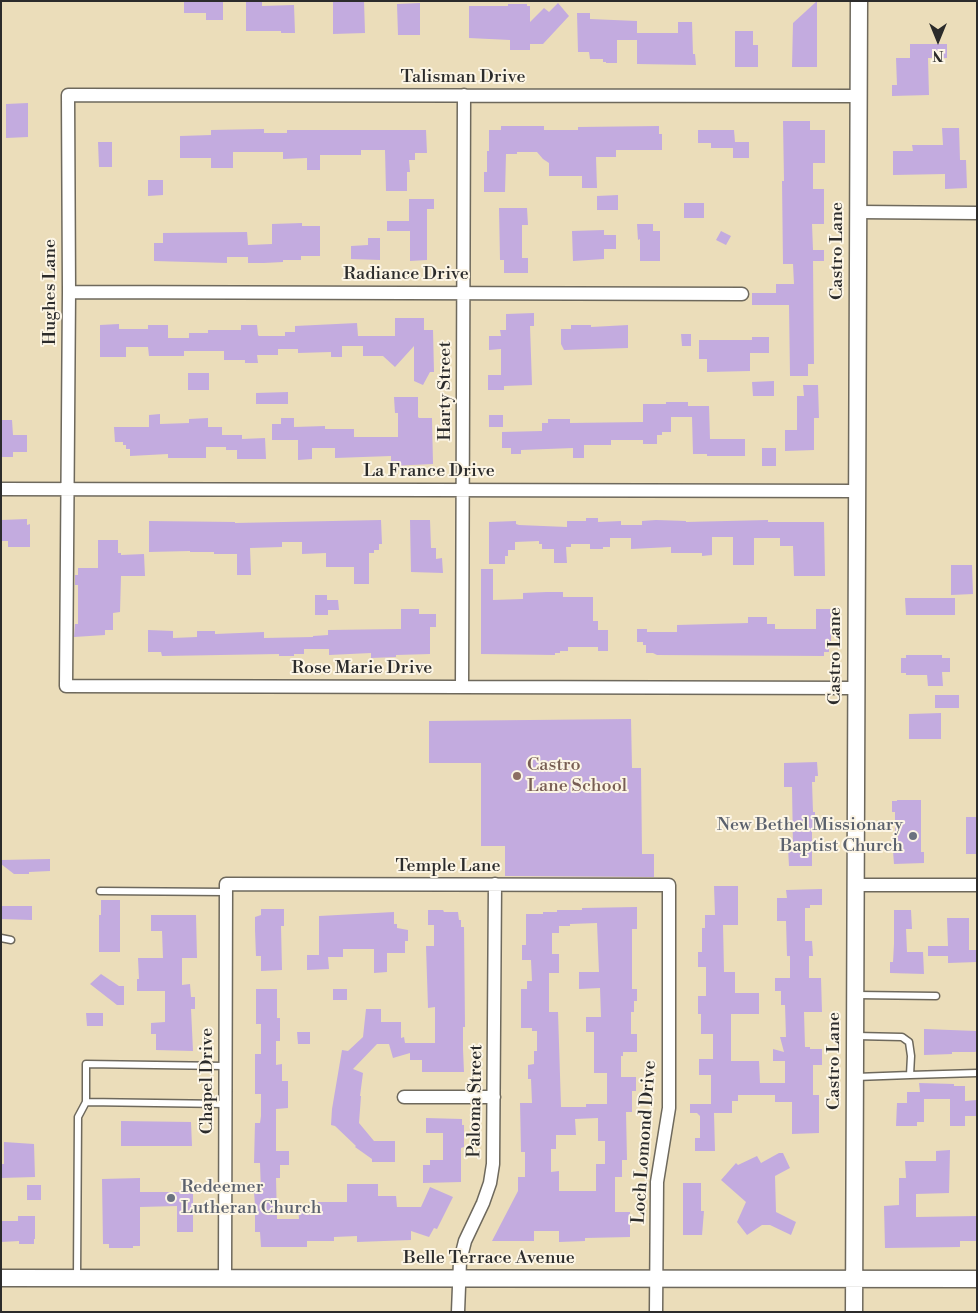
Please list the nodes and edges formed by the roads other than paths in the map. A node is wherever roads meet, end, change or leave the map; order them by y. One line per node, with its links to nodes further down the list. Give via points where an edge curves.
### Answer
1 (858, 1): 4 (street, Castro Lane)
2 (68, 95): 3 (street, Talisman Drive); 7 (street, Hughes Lane)
3 (464, 96): 4 (street, Talisman Drive); 8 (street, Harty Street)
4 (858, 96): 5 (street, Castro Lane)
5 (858, 212): 6 (street); 13 (street, Castro Lane)
6 (977, 213)
7 (69, 292): 8 (street, Radiance Drive); 11 (street, Hughes Lane)
8 (463, 293): 9 (street, Radiance Drive); 12 (street, Harty Street)
9 (742, 294)
10 (1, 489): 11 (street, La France Drive)
11 (66, 489): 12 (street, La France Drive); 14 (street, Rose Marie Drive, via 66,686)
12 (463, 490): 13 (street, La France Drive); 14 (street, Harty Street)
13 (857, 490): 15 (street, Castro Lane)
14 (462, 687): 15 (street, Rose Marie Drive)
15 (856, 688): 18 (street, Castro Lane)
16 (495, 884): 17 (street, Temple Lane); 20 (street, Temple Lane); 32 (street, Paloma Street)
17 (669, 885): 39 (street, Loch Lomond Drive, via 669,1108 657,1182)
18 (855, 885): 19 (street); 24 (street, Castro Lane)
19 (977, 885)
20 (226, 888): 21 (lane); 27 (street, Chapel Drive)
21 (100, 891)
22 (1, 938): 23 (lane)
23 (11, 940)
24 (855, 995): 25 (lane); 26 (street, Castro Lane)
25 (936, 996)
26 (855, 1036): 29 (lane, via 906,1039 910,1046); 30 (street, Castro Lane)
27 (225, 1066): 33 (lane, via 86,1064); 34 (street, Chapel Drive)
28 (977, 1073): 29 (lane)
29 (910, 1075): 30 (lane)
30 (855, 1077): 40 (street, Castro Lane)
31 (404, 1097): 32 (street)
32 (494, 1097): 38 (street, Paloma Street, via 490,1183 465,1241)
33 (86, 1102): 34 (lane); 36 (lane, via 78,1117)
34 (225, 1104): 37 (street, Chapel Drive)
35 (1, 1278): 36 (street, Belle Terrace Avenue)
36 (77, 1278): 37 (street, Belle Terrace Avenue)
37 (225, 1278): 38 (street, Belle Terrace Avenue)
38 (458, 1278): 39 (street, Belle Terrace Avenue); 42 (street, Paloma Street)
39 (656, 1279): 40 (street, Belle Terrace Avenue); 43 (street, Loch Lomond Drive)
40 (854, 1280): 41 (street, Belle Terrace Avenue); 44 (street, Castro Lane)
41 (977, 1280)
42 (458, 1312)
43 (656, 1312)
44 (854, 1312)

